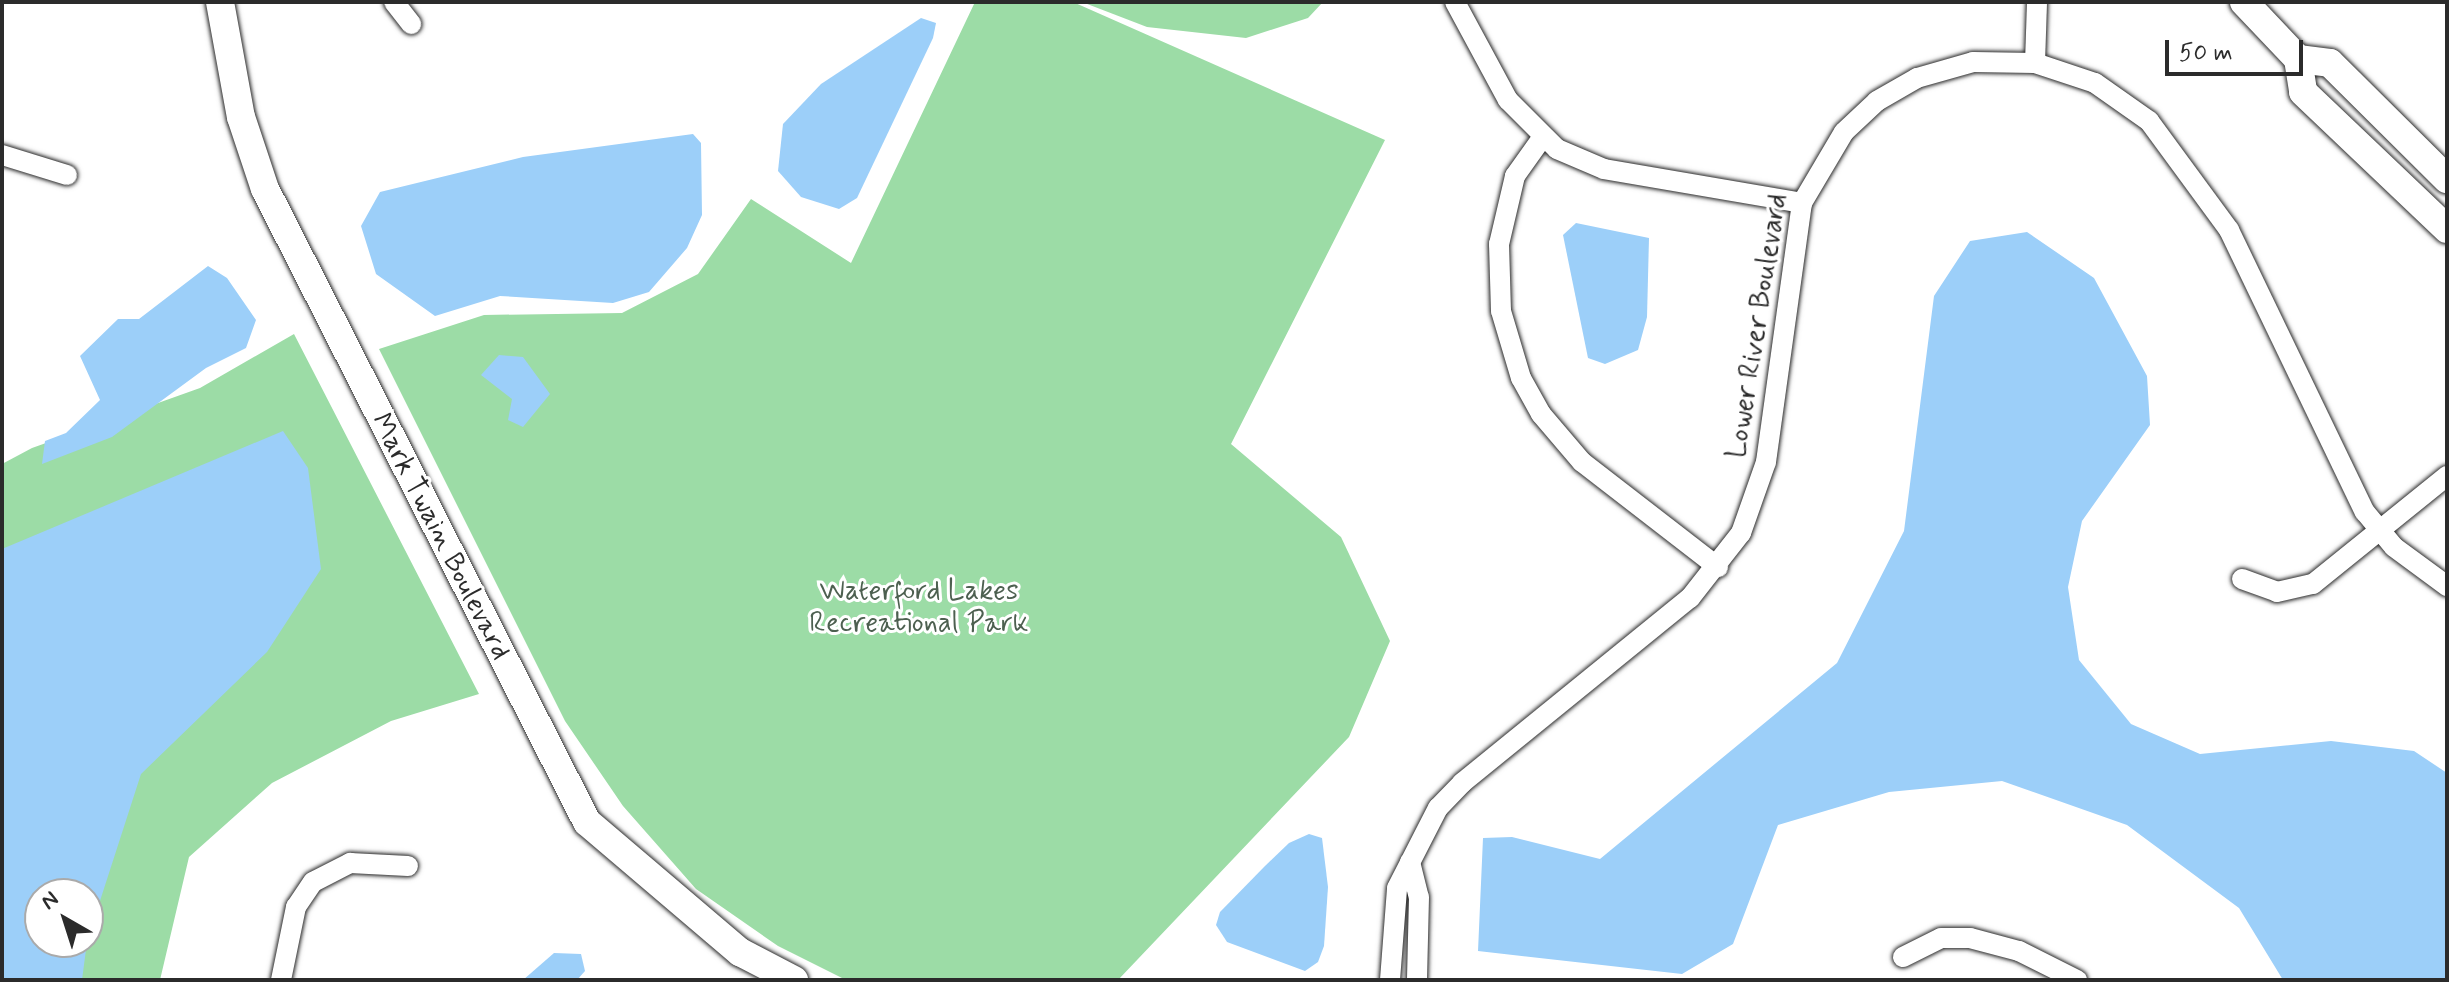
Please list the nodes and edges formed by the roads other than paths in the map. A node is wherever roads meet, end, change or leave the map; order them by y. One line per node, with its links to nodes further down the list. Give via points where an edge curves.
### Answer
1 (220, 2): 24 (street, Mark Twain Boulevard, via 241,117 265,189 587,822 740,952)
2 (394, 2): 6 (street)
3 (1455, 2): 9 (street, via 1508,100)
4 (2037, 2): 8 (street)
5 (2244, 2): 7 (street)
6 (411, 24)
7 (2298, 59): 12 (street, via 2330,63); 14 (street, via 2303,92)
8 (2035, 63): 13 (street, Lower River Boulevard, via 1973,62 1896,88 1859,116 1829,149); 16 (street, Lower River Boulevard, via 2076,74 2131,105 2198,181 2229,230 2353,491)
9 (1542, 138): 13 (street, via 1604,169); 17 (street, via 1515,176 1499,244 1501,311 1521,378 1541,414 1588,468)
10 (2, 155): 11 (street)
11 (67, 175)
12 (2447, 179)
13 (1802, 203): 17 (street, Lower River Boulevard, via 1766,462 1749,516)
14 (2447, 229)
15 (2447, 476): 16 (street)
16 (2379, 531): 18 (street, via 2301,589 2277,592); 19 (street, Lower River Boulevard)
17 (1718, 567): 20 (street, Lower River Boulevard, via 1690,598 1450,794 1427,823)
18 (2242, 579)
19 (2447, 586)
20 (1410, 862): 25 (street, Lower River Boulevard, via 1393,902); 26 (street, via 1419,897)
21 (408, 866): 23 (street, via 350,863 313,882 296,907)
22 (1903, 957): 27 (street, via 1926,942 1970,938 2019,951)
23 (281, 980)
24 (794, 980)
25 (1390, 980)
26 (1417, 980)
27 (2077, 980)

